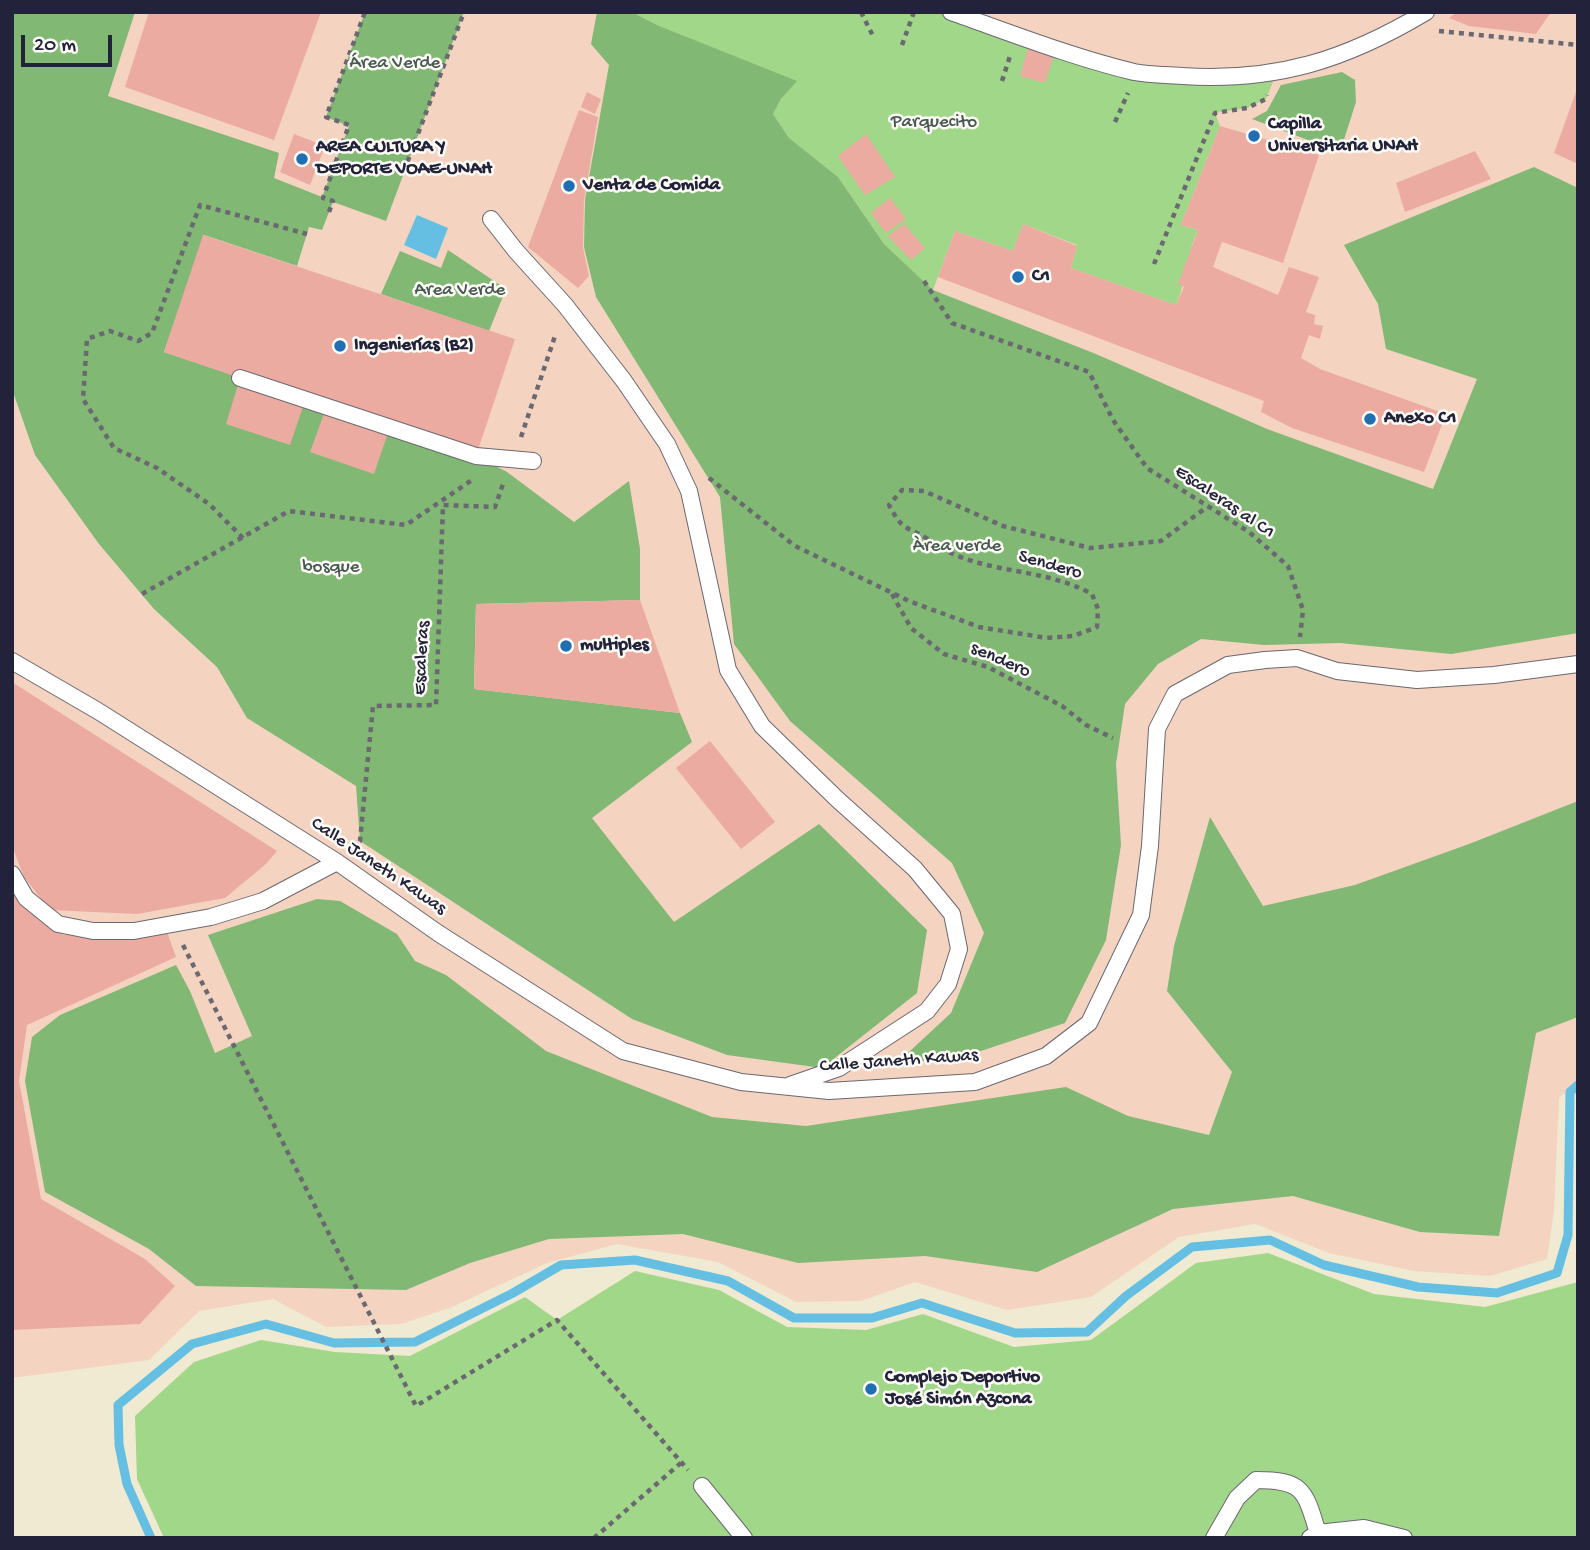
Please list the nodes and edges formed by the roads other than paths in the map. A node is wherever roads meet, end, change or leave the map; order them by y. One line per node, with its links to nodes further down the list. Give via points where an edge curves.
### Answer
1 (951, 12): 2 (lane, via 1136,72 1213,78 1278,72 1346,53)
2 (1426, 12)
3 (491, 219): 10 (lane, via 565,305 667,444 689,491 728,670 762,726 915,869 952,914 959,949 948,984 927,1011 839,1068)
4 (240, 378): 5 (lane, via 510,466)
5 (533, 461)
6 (12, 662): 8 (lane, Calle Janeth Kawas)
7 (1578, 664): 10 (lane, Calle Janeth Kawas, via 1417,680 1337,671 1297,658 1228,665 1175,694 1157,729 1141,915 1089,1023 1046,1056 975,1082 829,1091)
8 (337, 862): 9 (lane, via 263,901 211,917 134,931 93,931 58,924 26,898); 10 (lane, Calle Janeth Kawas, via 438,933 624,1051 741,1082)
9 (12, 874)
10 (784, 1087)
11 (702, 1486): 13 (lane)
12 (1314, 1535): 14 (lane, via 1307,1498 1295,1485 1256,1479 1237,1498); 15 (lane, via 1364,1528)
13 (744, 1538)
14 (1214, 1538)
15 (1404, 1538)

